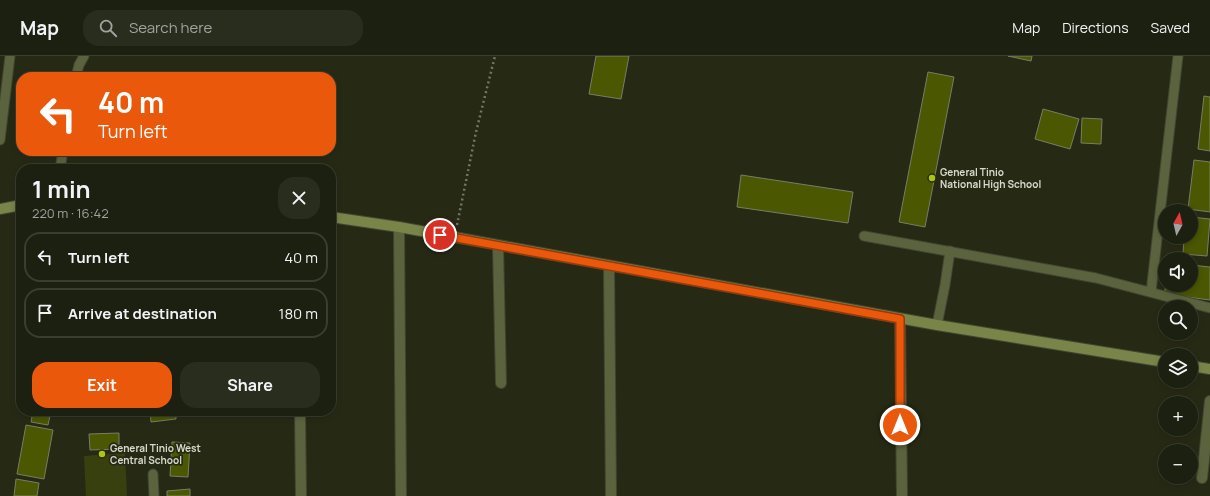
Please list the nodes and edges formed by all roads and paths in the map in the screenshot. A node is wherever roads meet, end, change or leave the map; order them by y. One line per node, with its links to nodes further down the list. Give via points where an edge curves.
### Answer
1 (10, 56): 6 (lane)
2 (84, 56): 5 (lane)
3 (495, 56): 12 (path)
4 (1178, 56): 16 (lane)
5 (77, 72)
6 (0, 140)
7 (16, 206): 8 (street)
8 (0, 209)
9 (336, 218): 10 (street)
10 (399, 227): 12 (street); 30 (street)
11 (864, 236): 14 (lane)
12 (454, 238): 13 (street)
13 (498, 246): 15 (street); 23 (street)
14 (950, 251): 16 (lane, via 1096,278); 19 (lane)
15 (609, 266): 18 (street); 31 (street)
16 (1151, 292): 17 (lane)
17 (1210, 308)
18 (900, 319): 19 (street); 32 (street)
19 (937, 325): 20 (street)
20 (1158, 361)
21 (1198, 367): 22 (street)
22 (1210, 369)
23 (501, 383)
24 (1210, 401): 27 (street)
25 (300, 416): 29 (street)
26 (153, 474): 28 (lane)
27 (1202, 478)
28 (154, 496)
29 (301, 496)
30 (401, 496)
31 (611, 496)
32 (902, 496)

